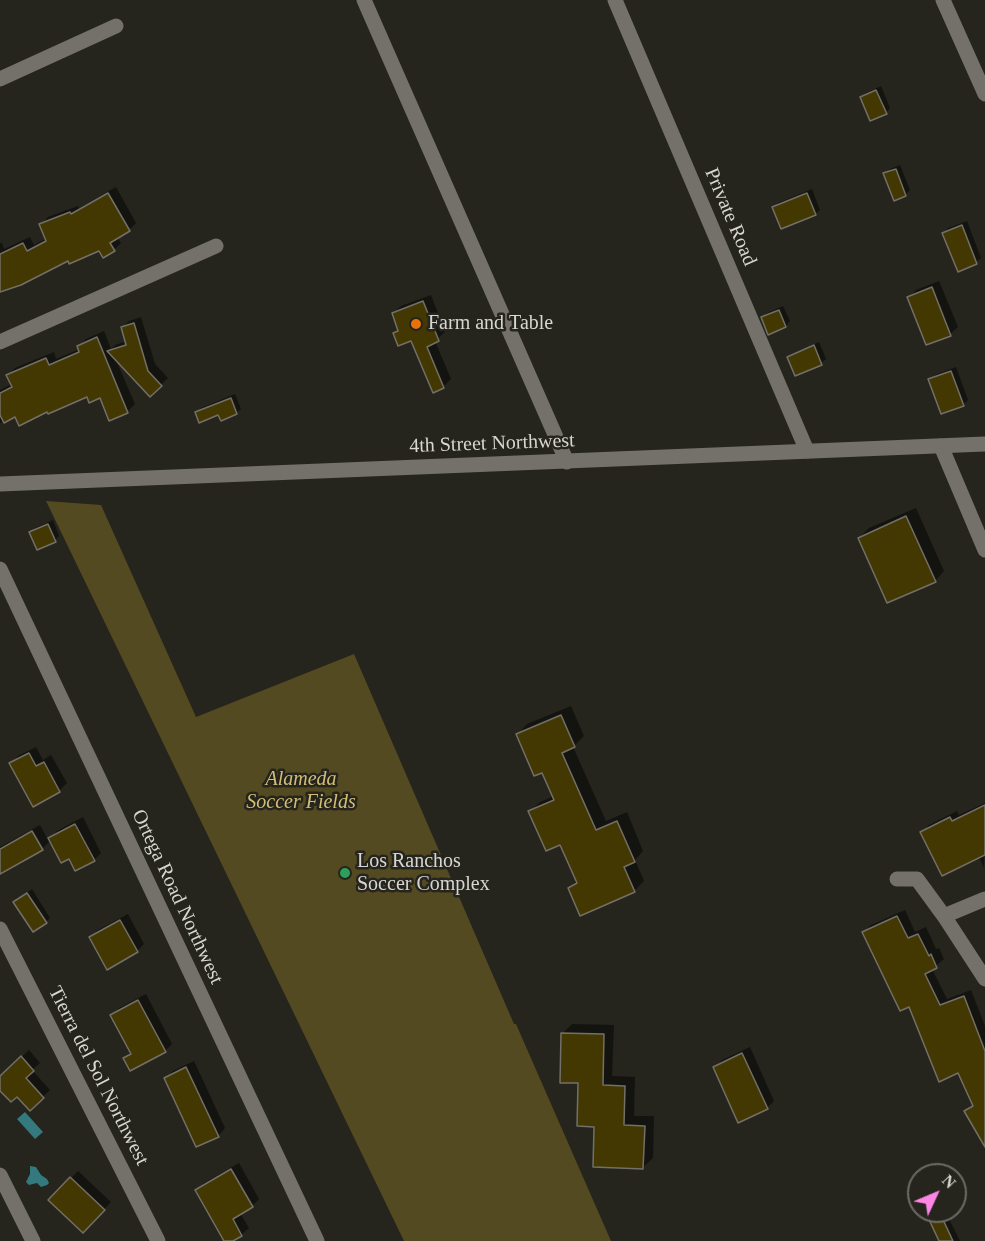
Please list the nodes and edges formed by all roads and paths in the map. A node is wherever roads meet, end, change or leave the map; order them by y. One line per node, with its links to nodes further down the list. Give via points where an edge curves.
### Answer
1 (364, 0): 12 (street)
2 (615, 0): 11 (street, Private Road)
3 (943, 0): 6 (street)
4 (116, 26): 5 (street)
5 (0, 79)
6 (985, 94)
7 (216, 246): 8 (street)
8 (0, 342)
9 (985, 444): 10 (street, 4th Street Northwest)
10 (941, 446): 11 (street, 4th Street Northwest); 14 (street)
11 (807, 451): 12 (street, 4th Street Northwest)
12 (567, 462): 13 (street, 4th Street Northwest)
13 (0, 484)
14 (985, 550)
15 (0, 569): 24 (street, Ortega Road Northwest)
16 (897, 879): 18 (street, via 917,879)
17 (985, 899): 18 (street)
18 (944, 916): 20 (street)
19 (0, 929): 23 (street, Tierra del Sol Northwest)
20 (985, 979)
21 (0, 1176): 22 (street)
22 (33, 1241)
23 (158, 1241)
24 (317, 1241)

